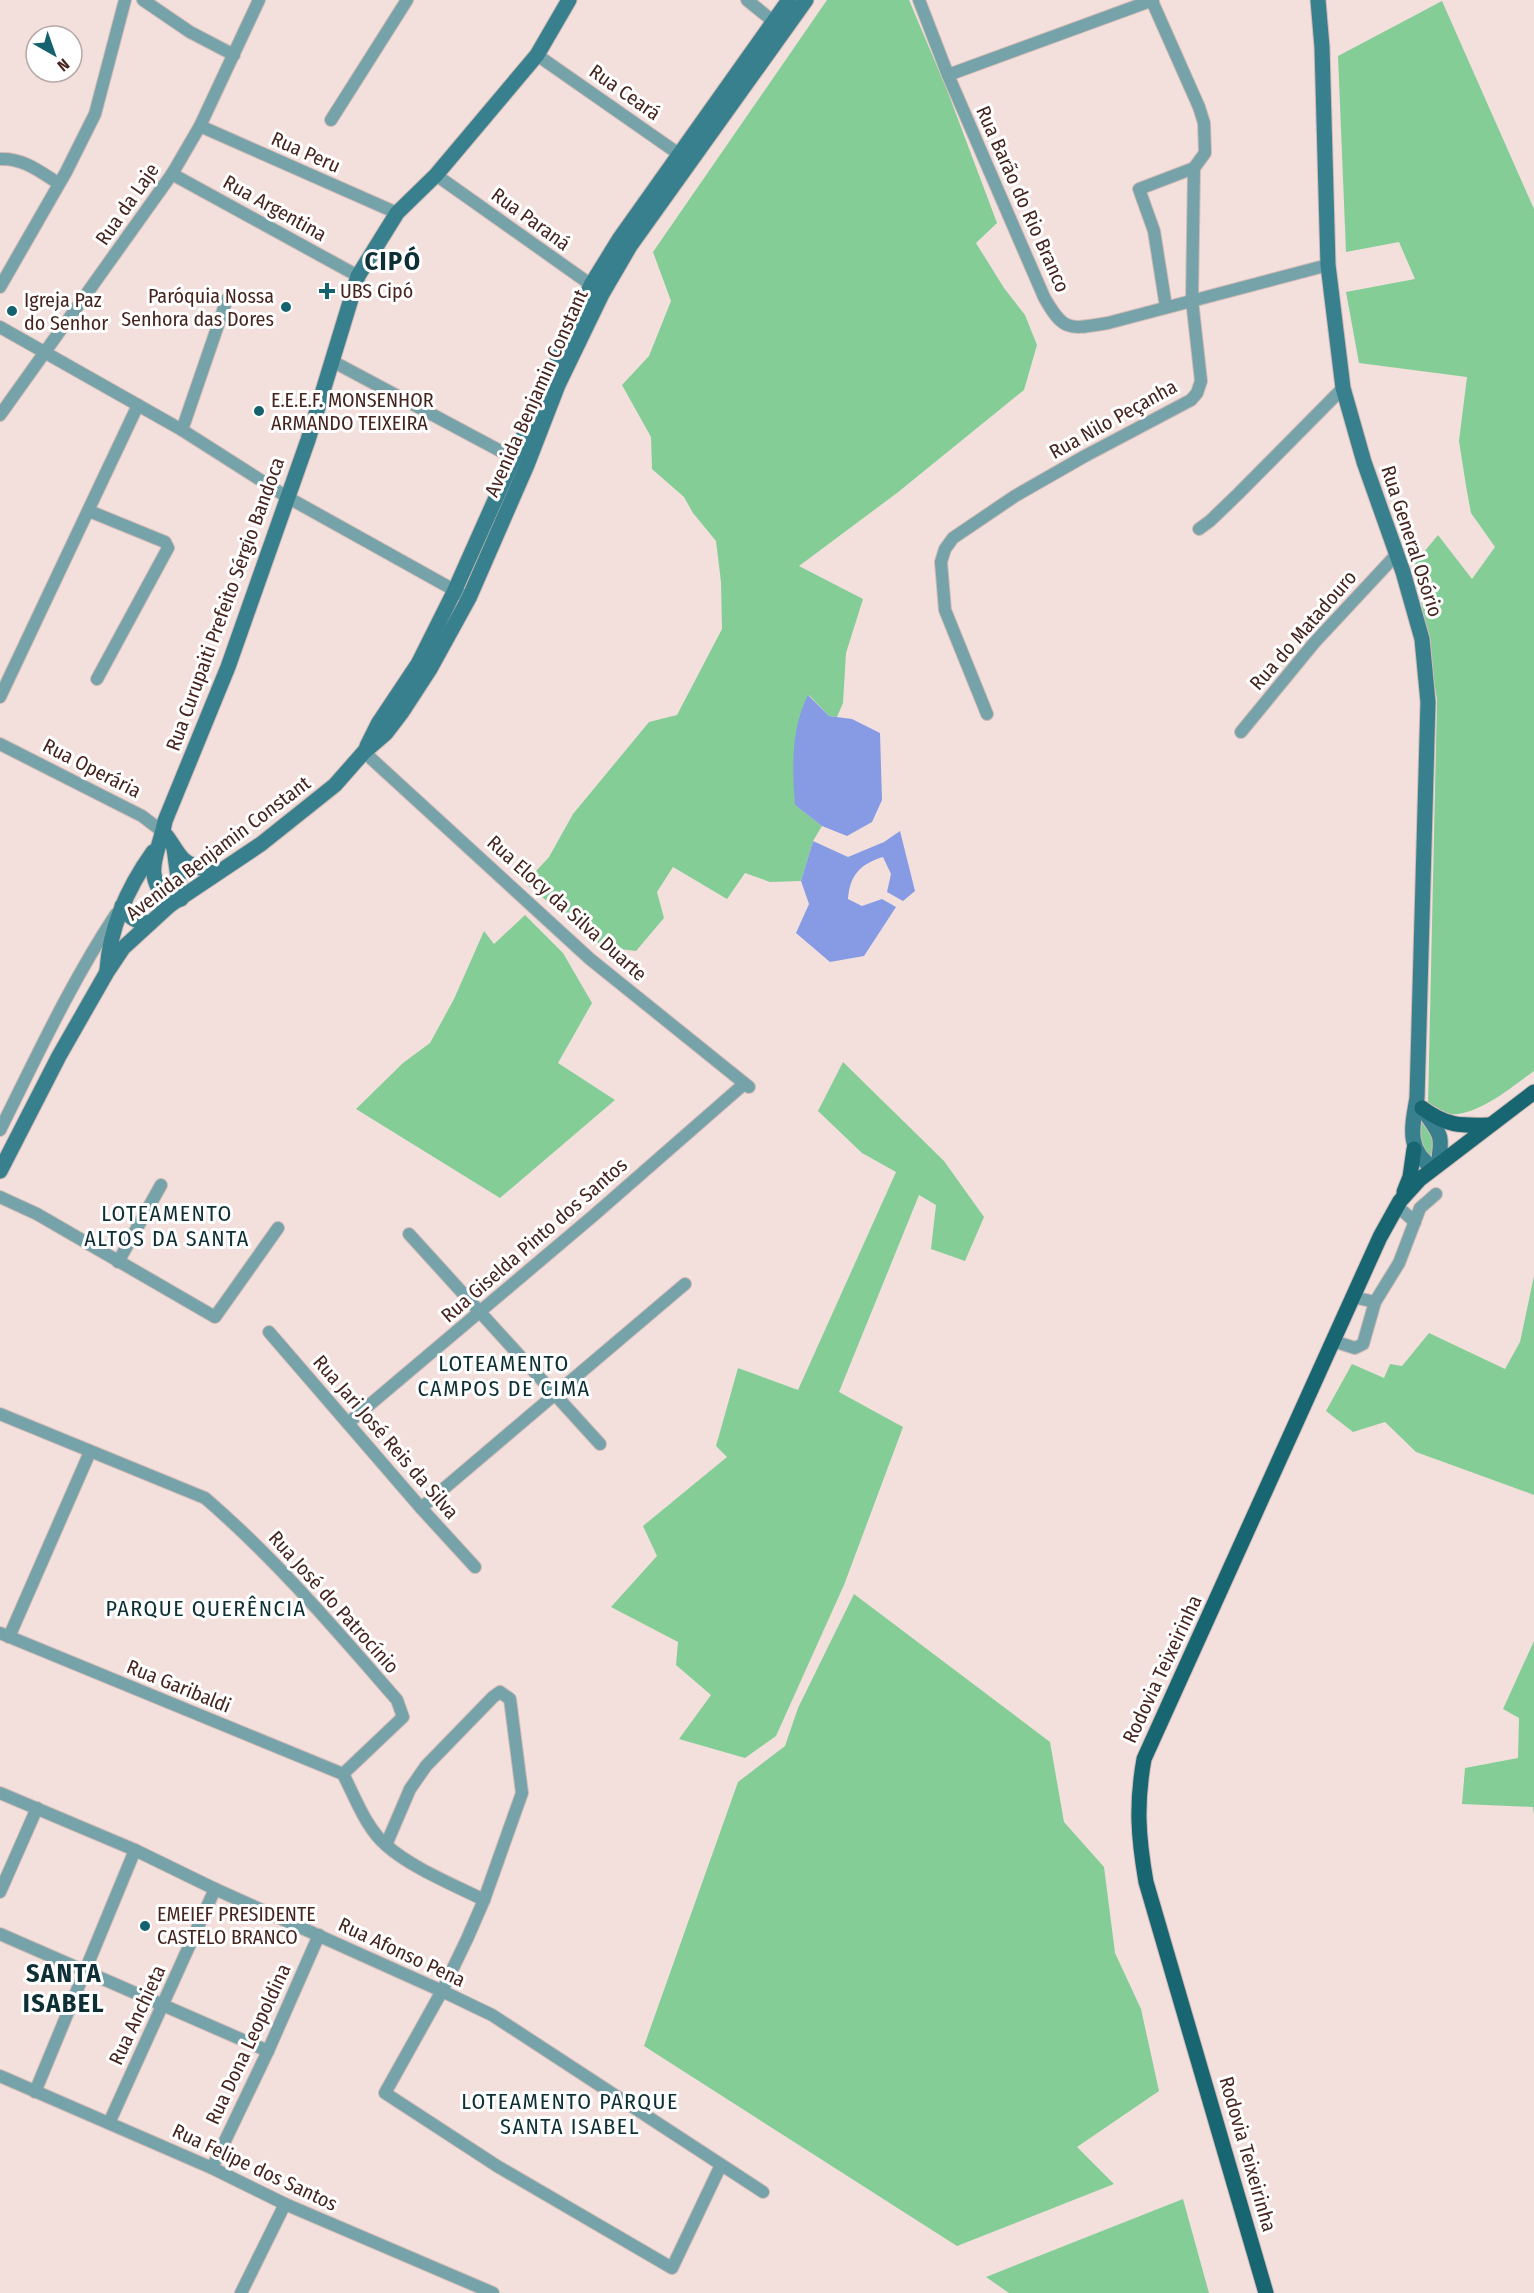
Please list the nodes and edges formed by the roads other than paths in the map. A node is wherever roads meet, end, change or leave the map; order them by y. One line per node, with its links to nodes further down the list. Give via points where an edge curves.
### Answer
1 (125, 0): 23 (street, via 95,114)
2 (143, 0): 13 (street, via 190,32)
3 (259, 0): 13 (street, Rua da Laje)
4 (408, 0): 16 (street)
5 (569, 0): 14 (street, Rua Curupaiti Prefeito Sérgio Bandoca)
6 (747, 0): 12 (street)
7 (789, 0): 12 (street, Avenida Benjamin Constant)
8 (806, 0): 12 (street, Avenida Benjamin Constant)
9 (919, 0): 15 (street, Rua Barão do Rio Branco)
10 (1153, 0): 15 (street); 20 (street, Rua Nilo Peçanha, via 1204,123 1205,153)
11 (1318, 0): 25 (street, Rua General Osório)
12 (779, 26): 19 (street, Avenida Benjamin Constant)
13 (234, 55): 17 (street, Rua da Laje)
14 (537, 55): 19 (street, Rua Ceará); 22 (street, Rua Curupaiti Prefeito Sérgio Bandoca)
15 (948, 75): 31 (street, Rua Barão do Rio Branco, via 1056,318 1072,327 1084,327)
16 (332, 120)
17 (200, 126): 21 (street, Rua da Laje); 24 (street, Rua Peru)
18 (0, 159): 23 (street, via 24,162)
19 (686, 159): 28 (street, Avenida Benjamin Constant)
20 (1194, 168): 30 (street, Rua Nilo Peçanha); 31 (street, via 1139,189 1154,231)
21 (172, 174): 26 (street, Rua Argentina); 33 (street, Rua da Laje)
22 (436, 175): 24 (street, Rua Curupaiti Prefeito Sérgio Bandoca); 28 (street, Rua Paraná)
23 (58, 183): 27 (street)
24 (397, 213): 26 (street, Rua Curupaiti Prefeito Sérgio Bandoca)
25 (1328, 265): 30 (street, Rua Barão do Rio Branco); 35 (street, Rua General Osório)
26 (358, 276): 34 (street, Rua Curupaiti Prefeito Sérgio Bandoca)
27 (0, 287)
28 (597, 290): 39 (street, Avenida Benjamin Constant, via 558,385)
29 (227, 299): 38 (street)
30 (1192, 300): 31 (street, Rua Barão do Rio Branco); 48 (street, Rua Nilo Peçanha, via 1201,381 1191,400 1015,496 953,538 945,549 941,562 945,610)
31 (1166, 307)
32 (0, 327): 33 (street)
33 (44, 353): 36 (street); 37 (street, Rua da Laje)
34 (332, 361): 39 (street); 40 (street, Rua Curupaiti Prefeito Sérgio Bandoca)
35 (1343, 388): 42 (street); 43 (street, Rua General Osório)
36 (138, 405): 38 (street); 41 (street)
37 (0, 415)
38 (182, 430): 40 (street)
39 (520, 461): 44 (street, Avenida Benjamin Constant); 45 (street, Avenida Benjamin Constant)
40 (287, 497): 44 (street); 52 (street, Rua Curupaiti Prefeito Sérgio Bandoca, via 228,667)
41 (89, 511): 46 (street, via 165,542 168,548); 47 (street)
42 (1198, 529)
43 (1396, 555): 49 (street, Rua do Matadouro, via 1314,643); 62 (street, Rua General Osório, via 1422,639 1428,702)
44 (454, 592): 45 (street); 51 (street, Avenida Benjamin Constant, via 418,664)
45 (469, 598): 51 (street, Avenida Benjamin Constant, via 402,712)
46 (97, 679)
47 (0, 697)
48 (987, 714)
49 (1241, 732)
50 (0, 744): 52 (street, Rua Operária, via 142,816)
51 (364, 752): 55 (street, Avenida Benjamin Constant, via 335,786 299,816); 60 (street, Rua Elocy da Silva Duarte, via 590,959)
52 (163, 832): 53 (street); 54 (street, Rua Curupaiti Prefeito Sérgio Bandoca)
53 (173, 845): 55 (street, via 183,860); 56 (street)
54 (157, 847): 56 (street, via 152,867 158,888); 57 (street)
55 (219, 871): 56 (street, Avenida Benjamin Constant)
56 (176, 902): 58 (street, Avenida Benjamin Constant)
57 (122, 906): 58 (street, via 130,918); 59 (street, via 108,954); 64 (street, Avenida Benjamin Constant, via 97,944)
58 (150, 923): 59 (street, Avenida Benjamin Constant, via 123,948)
59 (107, 972): 67 (street, Avenida Benjamin Constant, via 58,1056)
60 (747, 1085): 79 (street, Rua Giselda Pinto dos Santos)
61 (1534, 1092): 63 (main road, Rodovia Teixeirinha)
62 (1419, 1103): 63 (main road, via 1447,1123); 65 (street, Rua General Osório, via 1414,1116); 66 (street, via 1440,1135 1442,1143)
63 (1489, 1125): 66 (main road, Rodovia Teixeirinha)
64 (0, 1130)
65 (1414, 1149): 66 (street, via 1423,1162); 71 (main road, via 1410,1177)
66 (1436, 1166): 71 (main road, Rodovia Teixeirinha)
67 (0, 1172)
68 (161, 1185): 75 (street)
69 (1436, 1194): 72 (street, via 1420,1208)
70 (0, 1197): 75 (street)
71 (1398, 1203): 72 (street); 77 (main road, Rodovia Teixeirinha)
72 (1415, 1222): 78 (street, via 1399,1263)
73 (278, 1228): 75 (street, via 215,1317)
74 (409, 1234): 79 (street)
75 (118, 1262)
76 (685, 1284): 82 (street)
77 (1353, 1297): 78 (street); 81 (main road, Rodovia Teixeirinha)
78 (1375, 1302): 81 (street, via 1363,1344 1355,1348)
79 (481, 1312): 82 (street); 84 (street, Rua Giselda Pinto dos Santos)
80 (269, 1332): 84 (street, Rua Jari José Reis da Silva)
81 (1333, 1341): 114 (main road, Rodovia Teixeirinha, via 1155,1730 1138,1792 1139,1838 1146,1882)
82 (554, 1393): 85 (street); 87 (street)
83 (0, 1414): 86 (street, Rua José do Patrocínio)
84 (348, 1423): 87 (street, Rua Jari José Reis da Silva)
85 (600, 1444)
86 (90, 1452): 89 (street); 90 (street, Rua José do Patrocínio, via 205,1498 288,1576 397,1700 404,1717)
87 (420, 1508): 88 (street, Rua Jari José Reis da Silva)
88 (475, 1567)
89 (4, 1635): 90 (street, Rua Garibaldi)
90 (343, 1773): 93 (street, via 368,1822)
91 (0, 1793): 92 (street, Rua Afonso Pena)
92 (37, 1808): 94 (street, Rua Afonso Pena); 96 (street)
93 (386, 1845): 97 (street); 97 (street, via 410,1789 426,1766 500,1692 510,1699 522,1793)
94 (135, 1850): 95 (street, Rua Afonso Pena); 100 (street)
95 (215, 1889): 99 (street, Rua Afonso Pena); 102 (street, Rua Anchieta)
96 (0, 1892)
97 (484, 1900): 101 (street)
98 (0, 1934): 100 (street)
99 (319, 1935): 101 (street, Rua Afonso Pena); 103 (street, Rua Dona Leopoldina)
100 (85, 1972): 102 (street); 105 (street)
101 (442, 1991): 107 (street, Rua Afonso Pena, via 492,2015); 107 (street, via 386,2093 497,2166 672,2268)
102 (164, 2005): 103 (street); 106 (street, Rua Anchieta)
103 (268, 2051): 108 (street, Rua Dona Leopoldina)
104 (0, 2076): 105 (street, Rua Felipe dos Santos)
105 (35, 2092): 106 (street, Rua Felipe dos Santos)
106 (109, 2123): 108 (street, Rua Felipe dos Santos)
107 (721, 2164): 109 (street, Rua Afonso Pena)
108 (212, 2168): 110 (street, Rua Felipe dos Santos)
109 (763, 2192)
110 (285, 2204): 111 (street, Rua Felipe dos Santos); 112 (street)
111 (473, 2289): 113 (street, Rua Felipe dos Santos)
112 (241, 2293)
113 (494, 2293)
114 (1266, 2293)

